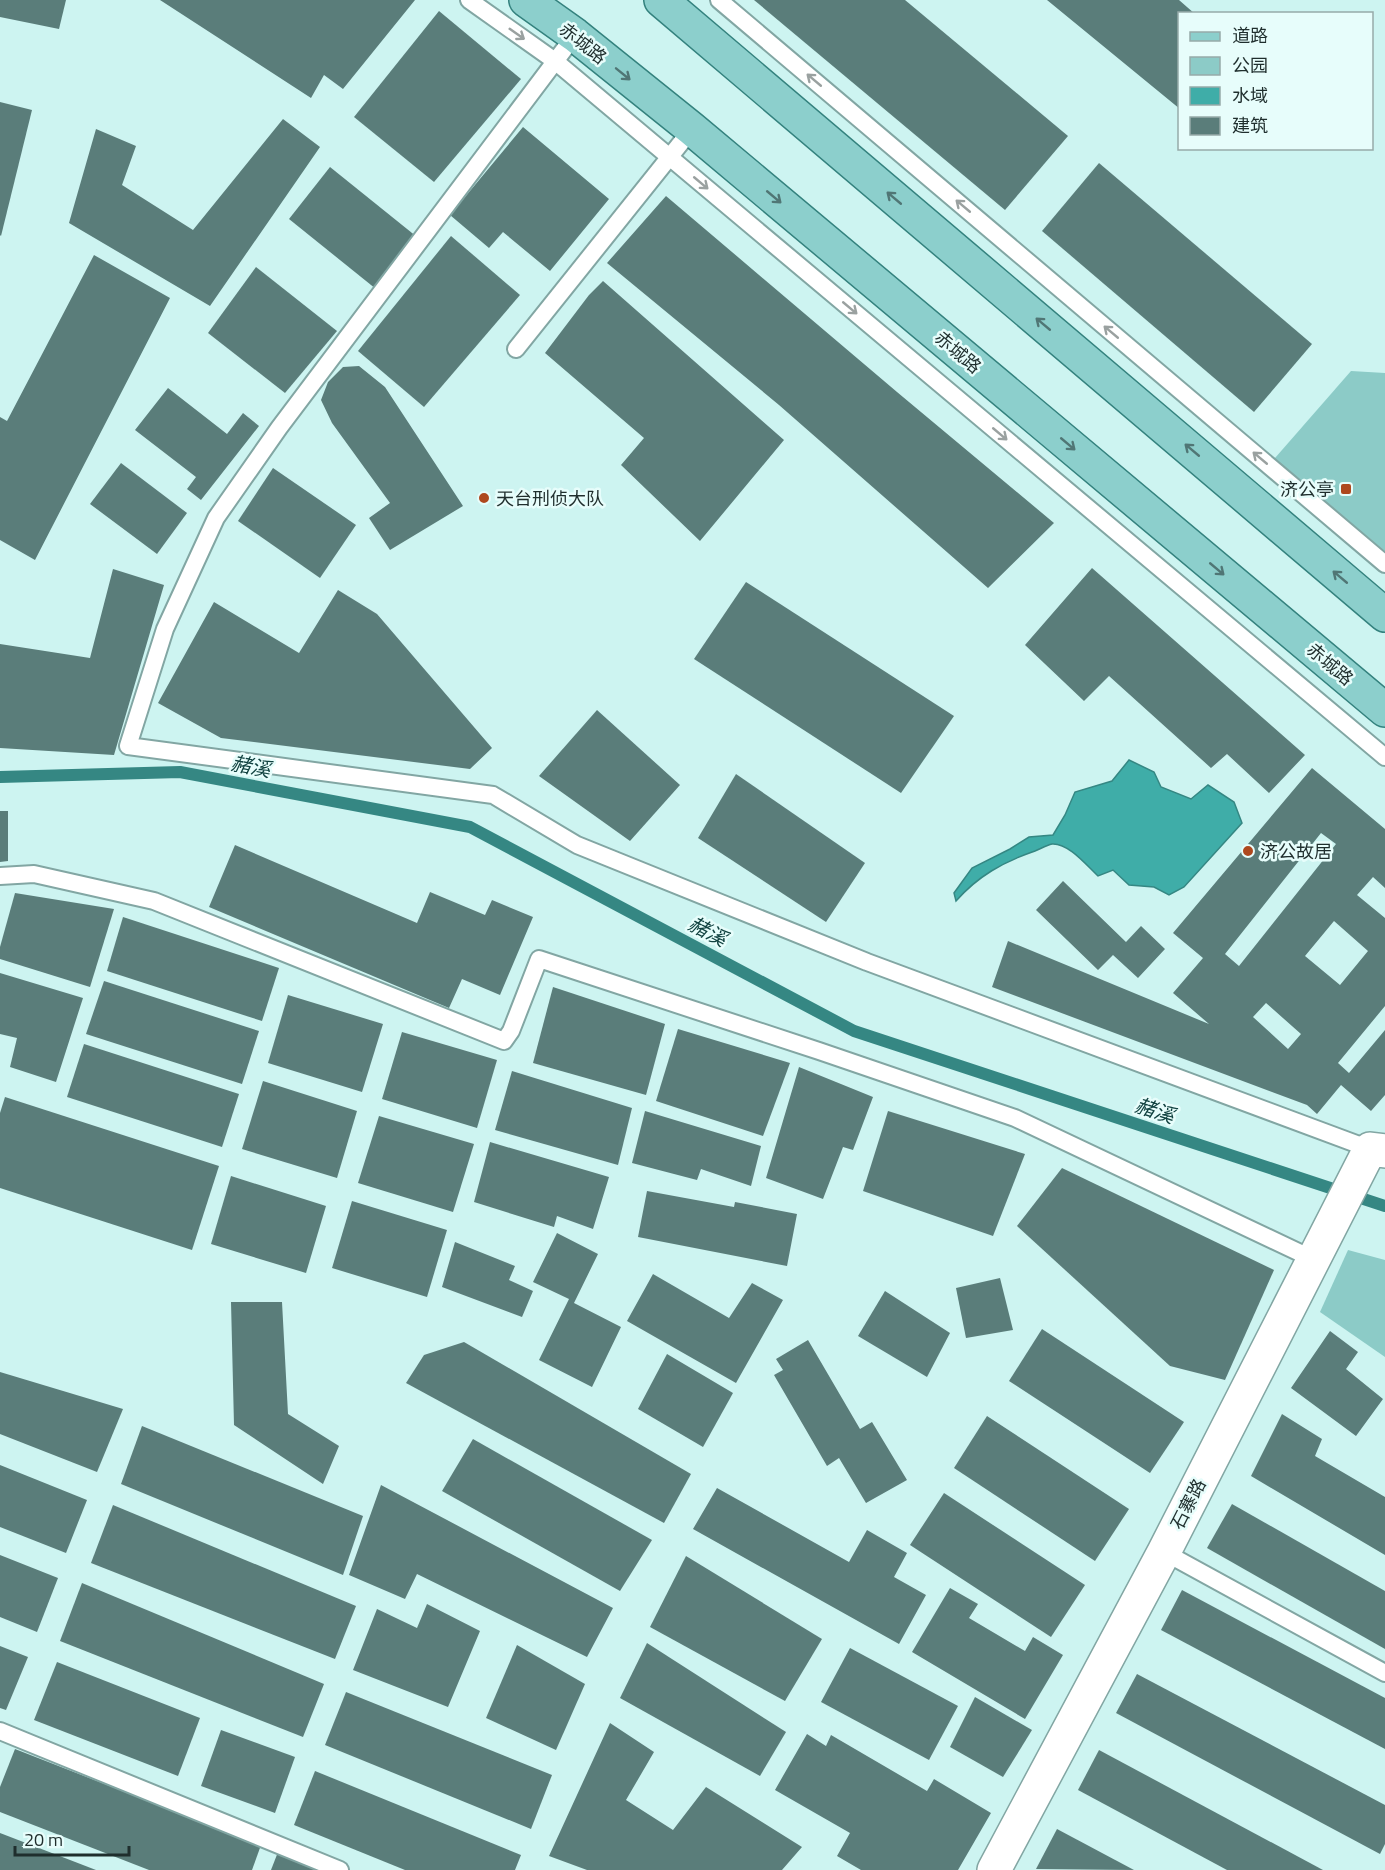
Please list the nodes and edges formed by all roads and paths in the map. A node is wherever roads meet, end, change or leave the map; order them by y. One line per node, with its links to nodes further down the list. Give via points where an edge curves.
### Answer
1 (469, 0): 6 (lane, one-way to 6)
2 (526, 0): 5 (main road, 赤城路)
3 (661, 0): 11 (main road, one-way to 3)
4 (719, 0): 10 (lane, one-way to 4)
5 (575, 36): 6 (lane); 7 (main road, 赤城路, one-way to 7)
6 (555, 61): 8 (lane); 15 (lane, via 279,428 216,518 165,629 128,746 493,795 577,845 867,962)
7 (692, 129): 8 (lane); 12 (main road, 赤城路, one-way to 12)
8 (670, 157): 9 (lane); 13 (lane, one-way to 13)
9 (516, 349)
10 (1385, 564)
11 (1385, 615)
12 (1385, 710)
13 (1385, 757)
14 (0, 876): 16 (lane, via 34,874 154,901 504,1041 539,959 1015,1118)
15 (1377, 1150): 16 (street, 石寨路)
16 (1314, 1259): 17 (street, 石寨路)
17 (1164, 1552): 18 (lane); 21 (street, 石寨路)
18 (1385, 1673)
19 (0, 1731): 20 (lane)
20 (340, 1870)
21 (994, 1870)

